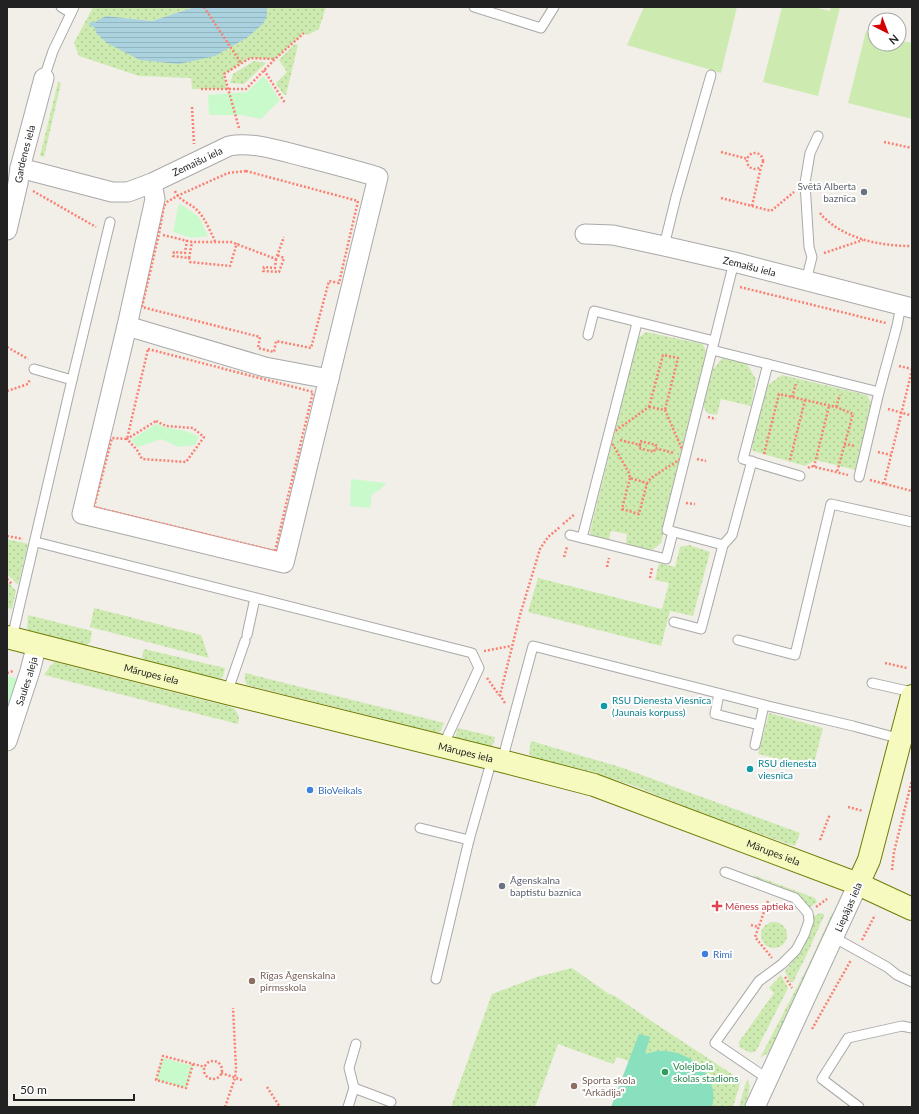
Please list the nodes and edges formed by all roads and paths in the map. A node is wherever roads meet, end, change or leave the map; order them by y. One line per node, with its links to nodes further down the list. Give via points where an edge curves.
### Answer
1 (61, 7): 5 (lane)
2 (204, 7): 8 (path)
3 (474, 7): 4 (lane, via 541,28)
4 (554, 7)
5 (73, 10): 11 (lane, via 53,51)
6 (304, 33): 7 (path)
7 (275, 59): 8 (path, via 250,58); 9 (path)
8 (241, 63): 13 (path, via 224,74)
9 (264, 70): 13 (path, via 246,89); 14 (path)
10 (711, 75): 39 (lane)
11 (44, 78): 24 (street, Gardenes iela)
12 (201, 89): 13 (path)
13 (227, 89): 16 (path)
14 (285, 103)
15 (192, 107): 19 (path)
16 (240, 128)
17 (818, 136): 41 (lane, via 810,153 805,183 809,247)
18 (884, 142): 20 (path)
19 (194, 145)
20 (912, 148)
21 (721, 152): 22 (path)
22 (748, 159): 23 (path, via 748,164 752,168); 23 (path, via 750,155 758,154 763,159)
23 (762, 166): 27 (path)
24 (19, 175): 25 (street, Zemaišu iela, via 112,192 128,192); 29 (street, Gardenes iela); 30 (path)
25 (160, 179): 26 (path); 49 (street); 58 (street, Zemaišu iela, via 229,146 240,144 291,153 378,176)
26 (177, 196): 31 (path, via 164,206); 31 (path, via 228,173 246,171 358,200 340,283 329,280 310,348 276,341 274,352 258,348 260,337 142,307); 36 (path, via 201,215)
27 (752, 206)
28 (110, 222): 30 (lane)
29 (7, 230)
30 (107, 234): 57 (lane)
31 (159, 234): 34 (path)
32 (585, 234): 39 (street, Zemaišu iela, via 613,235)
33 (284, 237): 40 (path)
34 (187, 240): 37 (path); 42 (path, via 185,253 174,252 173,256)
35 (863, 240): 41 (path)
36 (215, 241): 37 (path); 38 (path)
37 (192, 242): 42 (path)
38 (237, 243): 42 (path, via 230,266 190,262); 43 (path)
39 (664, 246): 44 (street, Zemaišu iela)
40 (277, 255): 43 (path); 43 (path, via 284,258 280,272 263,270 264,267 275,268)
41 (812, 257): 45 (lane)
42 (189, 258)
43 (276, 259)
44 (734, 262): 45 (street, Zemaišu iela); 46 (lane)
45 (806, 281): 47 (street, Zemaišu iela)
46 (729, 284): 50 (path); 52 (lane)
47 (906, 306): 50 (lane)
48 (637, 323): 51 (lane, via 594,311); 52 (lane); 68 (lane)
49 (127, 326): 58 (street, via 266,367); 58 (street, via 82,514 284,563)
50 (897, 326): 60 (lane)
51 (588, 335)
52 (713, 346): 54 (lane); 72 (lane)
53 (7, 347): 55 (path, via 29,360)
54 (768, 364): 60 (lane); 74 (lane, via 743,459)
55 (34, 369): 57 (lane); 59 (path, via 28,384)
56 (912, 370): 66 (path)
57 (72, 380): 89 (lane)
58 (329, 380)
59 (7, 391)
60 (879, 392): 63 (lane)
61 (805, 400): 62 (path); 75 (path, via 779,394); 77 (path)
62 (829, 406): 76 (path); 78 (path, via 853,414)
63 (876, 406): 66 (path); 80 (lane)
64 (649, 407): 65 (path); 65 (path, via 663,354 678,358); 68 (path)
65 (664, 410): 72 (path)
66 (901, 413): 67 (path); 83 (path)
67 (910, 415)
68 (608, 436): 70 (path); 81 (path); 84 (lane)
69 (127, 439): 69 (path, via 156,421 166,426 193,428 204,437 186,462 142,458); 69 (path, via 148,350 313,392 274,550 94,507 112,438)
70 (640, 445): 71 (path, via 639,448 654,452); 71 (path, via 640,441 656,445)
71 (655, 448): 72 (path)
72 (685, 456): 73 (path); 82 (path); 86 (lane, via 667,530)
73 (706, 461)
74 (752, 462): 75 (lane); 90 (lane, via 732,535)
75 (761, 464): 77 (lane)
76 (814, 467)
77 (788, 472): 79 (lane)
78 (837, 472)
79 (800, 476)
80 (859, 477)
81 (630, 478): 82 (path); 82 (path, via 622,509 639,514)
82 (647, 482)
83 (884, 484)
84 (592, 500): 88 (lane); 96 (path, via 548,537 540,549)
85 (912, 522): 94 (lane, via 831,504 795,655)
86 (673, 532): 88 (lane, via 666,559); 90 (lane)
87 (570, 535): 88 (lane)
88 (582, 538)
89 (36, 542): 91 (lane); 93 (lane)
90 (723, 545): 92 (lane, via 701,629)
91 (255, 598): 97 (lane); 103 (lane, via 246,638)
92 (674, 622)
93 (10, 637): 95 (street, Mārupes iela)
94 (738, 640)
95 (36, 644): 103 (street, Mārupes iela); 111 (street, Saules aleja)
96 (512, 646): 97 (path); 105 (path)
97 (472, 653): 99 (lane)
98 (885, 663): 100 (path)
99 (479, 668): 105 (path); 113 (lane)
100 (907, 668)
101 (872, 683): 102 (lane)
102 (912, 692)
103 (227, 693): 113 (street, Mārupes iela)
104 (719, 694): 107 (lane); 108 (lane, via 534,646); 109 (lane, via 715,714)
105 (500, 696): 108 (path)
106 (912, 696): 110 (street, Liepājas iela)
107 (764, 705): 109 (lane); 110 (lane)
108 (515, 715): 114 (lane)
109 (759, 725): 112 (lane)
110 (901, 739): 124 (street, Liepājas iela, via 869,860)
111 (7, 741)
112 (755, 745)
113 (443, 746): 114 (street, Mārupes iela)
114 (497, 760): 120 (lane); 124 (street, Mārupes iela, via 594,786)
115 (912, 780): 122 (path)
116 (848, 807): 117 (path)
117 (864, 811)
118 (830, 814): 121 (path)
119 (420, 828): 120 (lane)
120 (469, 840): 133 (lane)
121 (820, 840)
122 (892, 870)
123 (725, 872): 125 (lane)
124 (858, 884): 126 (street, Mārupes iela); 130 (street, Liepājas iela)
125 (772, 889): 129 (path); 132 (lane, via 795,898 808,913 809,921 796,950)
126 (912, 909)
127 (875, 915): 131 (path)
128 (751, 925): 129 (path)
129 (759, 927): 132 (path, via 755,937)
130 (834, 938): 131 (lane); 144 (street, Liepājas iela)
131 (857, 950): 134 (lane); 138 (path)
132 (778, 967): 135 (path); 144 (lane, via 759,981 715,1043)
133 (436, 979)
134 (912, 982)
135 (792, 988)
136 (234, 1008): 143 (path)
137 (912, 1028): 153 (lane, via 902,1026 848,1038 822,1079)
138 (809, 1034)
139 (356, 1044): 147 (lane, via 349,1068)
140 (193, 1064): 140 (path, via 163,1056 156,1080 186,1088); 141 (path)
141 (204, 1068): 142 (path, via 210,1078 216,1078); 142 (path, via 209,1062 215,1061 220,1064)
142 (221, 1073): 143 (path)
143 (235, 1078): 145 (path); 149 (path)
144 (768, 1079): 152 (street, Liepājas iela)
145 (242, 1080)
146 (267, 1087): 150 (path)
147 (354, 1088): 148 (lane); 151 (lane)
148 (390, 1102)
149 (225, 1107)
150 (280, 1107)
151 (348, 1107)
152 (755, 1107)
153 (859, 1107)

